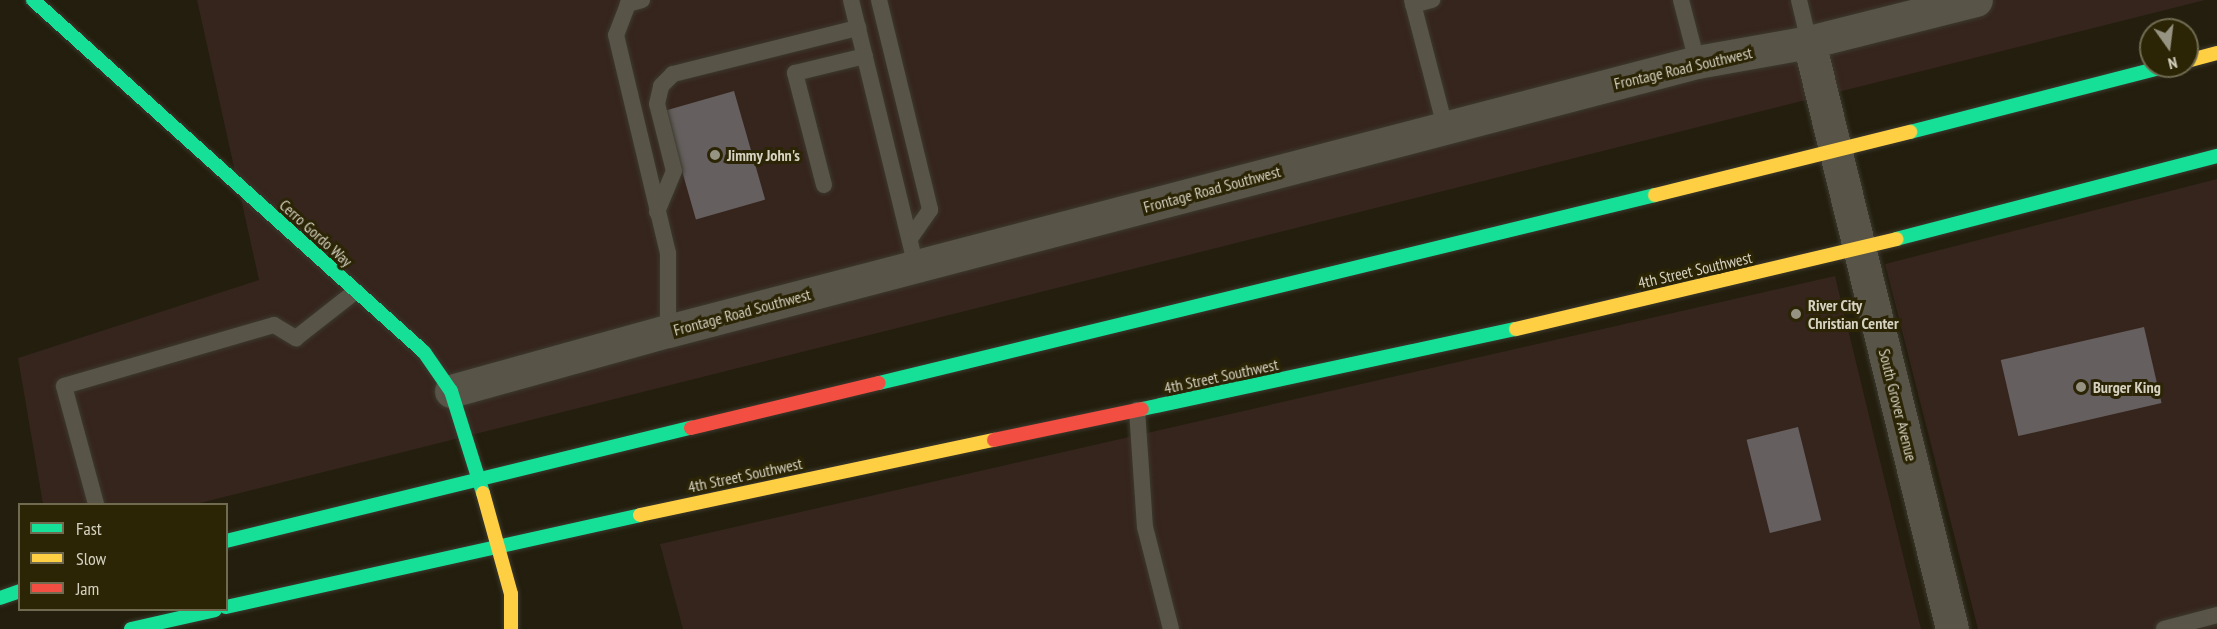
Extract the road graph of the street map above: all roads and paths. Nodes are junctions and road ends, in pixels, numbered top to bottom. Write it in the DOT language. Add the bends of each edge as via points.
graph roads {
  1 [pos="33,0"];
  2 [pos="851,0"];
  3 [pos="879,0"];
  4 [pos="1432,0"];
  5 [pos="1681,0"];
  6 [pos="1799,0"];
  7 [pos="1977,0"];
  8 [pos="635,2"];
  9 [pos="1413,2"];
  10 [pos="1914,7"];
  11 [pos="858,28"];
  12 [pos="1809,42"];
  13 [pos="2217,53"];
  14 [pos="865,56"];
  15 [pos="2199,58"];
  16 [pos="1697,62"];
  17 [pos="2139,73"];
  18 [pos="1445,128"];
  19 [pos="1839,150"];
  20 [pos="2217,156"];
  21 [pos="824,185"];
  22 [pos="657,212"];
  23 [pos="1860,248"];
  24 [pos="913,253"];
  25 [pos="356,291"];
  26 [pos="668,331"];
  27 [pos="451,391"];
  28 [pos="1137,410"];
  29 [pos="479,480"];
  30 [pos="96,503"];
  31 [pos="228,541"];
  32 [pos="495,545"];
  33 [pos="18,592"];
  34 [pos="0,598"];
  35 [pos="228,607"];
  36 [pos="207,611"];
  37 [pos="2217,615"];
  38 [pos="131,629"];
  39 [pos="511,629"];
  40 [pos="1171,629"];
  41 [pos="1952,629"];
  42 [pos="2164,629"];
  1 -- 25 [label="main road, Cerro Gordo Way"];
  2 -- 11 [label="lane"];
  3 -- 24 [label="lane" via="930,210"];
  4 -- 9 [label="lane"];
  5 -- 16 [label="lane"];
  6 -- 12 [label="lane"];
  7 -- 10 [label="street, Frontage Road Southwest"];
  8 -- 22 [label="lane" via="616,35"];
  9 -- 18 [label="lane"];
  10 -- 12 [label="street, Frontage Road Southwest"];
  11 -- 14 [label="lane"];
  11 -- 22 [label="lane" via="673,74 661,86 657,104 674,171"];
  12 -- 16 [label="street, Frontage Road Southwest"];
  12 -- 19 [label="street, South Grover Avenue"];
  13 -- 15 [label="main road"];
  14 -- 21 [label="lane" via="795,74"];
  14 -- 24 [label="lane"];
  16 -- 18 [label="street, Frontage Road Southwest"];
  17 -- 19 [label="main road"];
  18 -- 24 [label="street, Frontage Road Southwest"];
  19 -- 23 [label="street, South Grover Avenue"];
  19 -- 29 [label="main road"];
  20 -- 23 [label="main road, 4th Street Southwest"];
  22 -- 26 [label="lane" via="668,253"];
  23 -- 28 [label="main road, 4th Street Southwest" via="1467,341"];
  23 -- 41 [label="street, South Grover Avenue"];
  24 -- 26 [label="street, Frontage Road Southwest"];
  25 -- 27 [label="main road, Cerro Gordo Way" via="424,352"];
  25 -- 30 [label="lane" via="296,338 274,325 64,386"];
  26 -- 27 [label="street, Frontage Road Southwest"];
  27 -- 29 [label="main road, Cerro Gordo Way"];
  28 -- 32 [label="main road, 4th Street Southwest"];
  28 -- 40 [label="lane" via="1145,527"];
  29 -- 31 [label="main road"];
  29 -- 32 [label="main road, Cerro Gordo Way"];
  32 -- 35 [label="main road, 4th Street Southwest"];
  32 -- 39 [label="main road, Cerro Gordo Way" via="512,594"];
  33 -- 34 [label="main road"];
  36 -- 38 [label="main road"];
  37 -- 42 [label="lane"];
}
